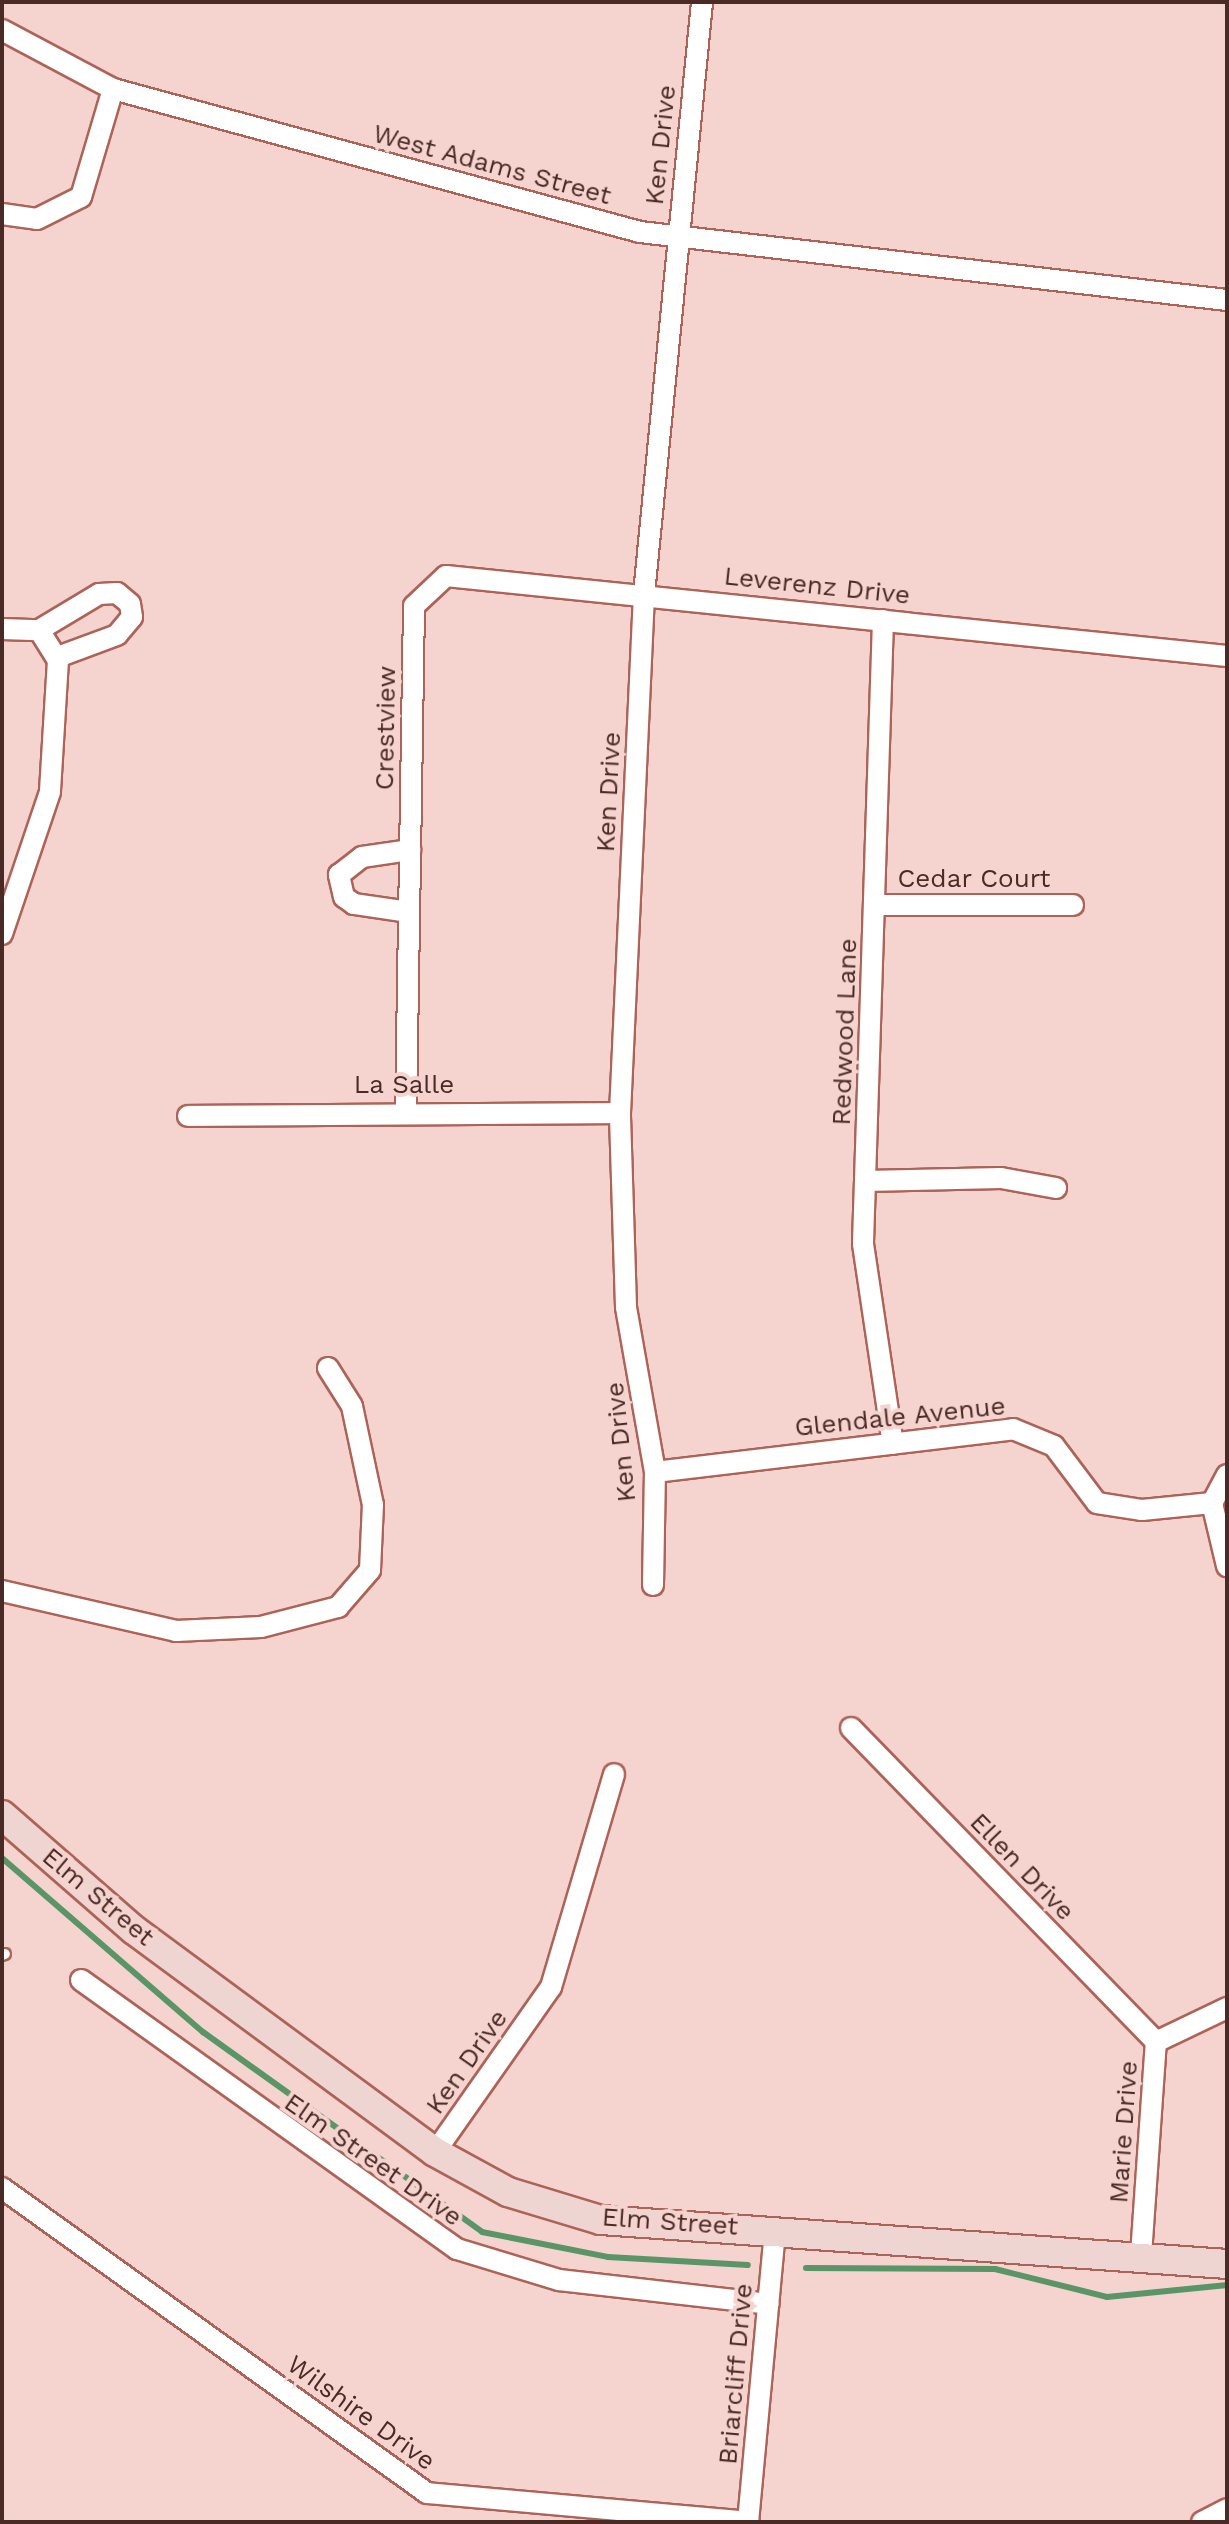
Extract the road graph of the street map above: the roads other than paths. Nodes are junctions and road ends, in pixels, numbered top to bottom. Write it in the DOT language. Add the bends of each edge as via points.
graph roads {
  1 [pos="702,2"];
  2 [pos="2,30"];
  3 [pos="113,89"];
  4 [pos="2,214"];
  5 [pos="676,238"];
  6 [pos="1227,300"];
  7 [pos="644,594"];
  8 [pos="414,606"];
  9 [pos="883,620"];
  10 [pos="2,629"];
  11 [pos="39,630"];
  12 [pos="1227,656"];
  13 [pos="58,657"];
  14 [pos="410,850"];
  15 [pos="875,905"];
  16 [pos="1073,905"];
  17 [pos="409,912"];
  18 [pos="2,934"];
  19 [pos="406,1109"];
  20 [pos="620,1113"];
  21 [pos="188,1116"];
  22 [pos="866,1181"];
  23 [pos="1056,1188"];
  24 [pos="328,1368"];
  25 [pos="893,1444"];
  26 [pos="655,1472"];
  27 [pos="1227,1475"];
  28 [pos="1212,1503"];
  29 [pos="1227,1566"];
  30 [pos="653,1585"];
  31 [pos="2,1591"];
  32 [pos="851,1728"];
  33 [pos="614,1774"];
  34 [pos="2,1815"];
  35 [pos="81,1980"];
  36 [pos="1227,2008"];
  37 [pos="1156,2042"];
  38 [pos="435,2152"];
  39 [pos="2,2188"];
  40 [pos="775,2230"];
  41 [pos="1141,2255"];
  42 [pos="1227,2264"];
  43 [pos="769,2304"];
  44 [pos="1227,2509"];
  45 [pos="748,2522"];
  46 [pos="1202,2522"];
  1 -- 5 [label="street, Ken Drive"];
  2 -- 3 [label="street, West Adams Street"];
  3 -- 4 [label="street" via="81,197 37,219"];
  3 -- 5 [label="street, West Adams Street"];
  5 -- 6 [label="street, West Adams Street"];
  5 -- 7 [label="street, Ken Drive"];
  7 -- 8 [label="street, Leverenz Drive" via="460,574 434,582"];
  7 -- 9 [label="street, Leverenz Drive"];
  7 -- 20 [label="street, Ken Drive"];
  8 -- 14 [label="street, Crestview"];
  9 -- 12 [label="street, Leverenz Drive"];
  9 -- 15 [label="street, Redwood Lane"];
  10 -- 11 [label="street"];
  11 -- 13 [label="street"];
  11 -- 13 [label="street" via="99,594 117,593 130,604 132,617 117,635"];
  13 -- 18 [label="street" via="50,792"];
  14 -- 17 [label="street, Crestview"];
  14 -- 17 [label="street" via="362,857 339,875 344,897 354,904"];
  15 -- 16 [label="street, Cedar Court"];
  15 -- 22 [label="street, Redwood Lane"];
  17 -- 19 [label="street, Crestview"];
  19 -- 20 [label="street, La Salle"];
  19 -- 21 [label="street, La Salle"];
  20 -- 26 [label="street, Ken Drive" via="626,1307"];
  22 -- 23 [label="street" via="1001,1178"];
  22 -- 25 [label="street, Redwood Lane" via="863,1244"];
  24 -- 31 [label="street" via="352,1406 373,1505 370,1570 338,1607 261,1627 176,1631"];
  25 -- 26 [label="street, Glendale Avenue"];
  25 -- 28 [label="street, Glendale Avenue" via="1013,1429 1037,1432 1097,1503 1142,1510"];
  26 -- 30 [label="street, Ken Drive"];
  27 -- 28 [label="street"];
  28 -- 29 [label="street"];
  32 -- 37 [label="street, Ellen Drive"];
  33 -- 38 [label="street, Ken Drive" via="551,1987"];
  34 -- 38 [label="main road, Elm Street" via="134,1930"];
  35 -- 43 [label="street, Elm Street Drive" via="457,2249 559,2280"];
  36 -- 37 [label="street, Marie Drive"];
  37 -- 41 [label="street, Marie Drive"];
  38 -- 40 [label="main road, Elm Street" via="508,2192 601,2220"];
  39 -- 45 [label="street, Wilshire Drive" via="427,2493"];
  40 -- 41 [label="main road, Elm Street"];
  40 -- 43 [label="street, Briarcliff Drive"];
  41 -- 42 [label="main road, Elm Street"];
  43 -- 45 [label="street, Briarcliff Drive"];
  44 -- 46 [label="street"];
}
